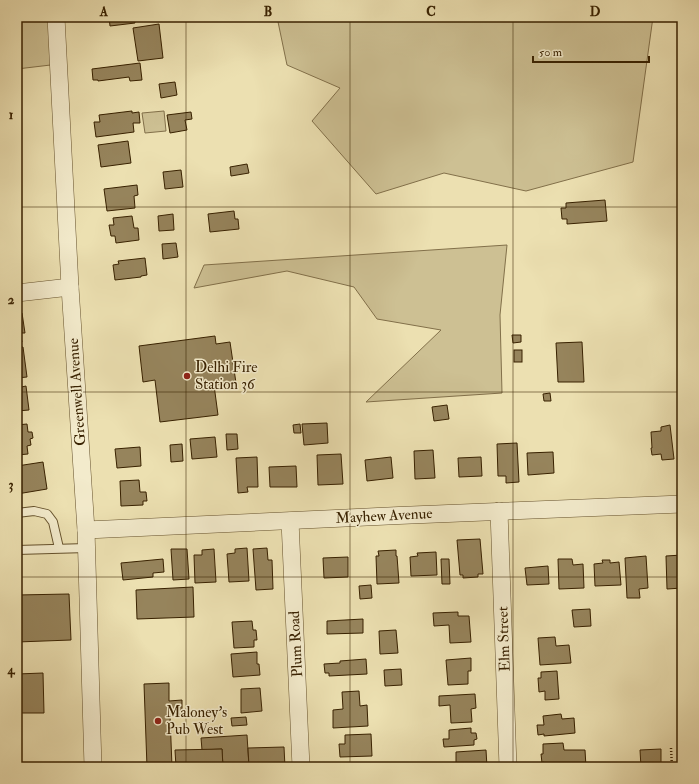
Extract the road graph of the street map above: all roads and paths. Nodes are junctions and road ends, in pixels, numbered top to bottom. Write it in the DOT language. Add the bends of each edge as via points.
graph roads {
  1 [pos="56,17"];
  2 [pos="70,287"];
  3 [pos="17,293"];
  4 [pos="682,504"];
  5 [pos="499,511"];
  6 [pos="17,513"];
  7 [pos="290,521"];
  8 [pos="86,530"];
  9 [pos="59,548"];
  10 [pos="87,548"];
  11 [pos="17,550"];
  12 [pos="671,748"];
  13 [pos="93,767"];
  14 [pos="301,767"];
  15 [pos="508,767"];
  16 [pos="672,767"];
  1 -- 2 [label="street, Greenwell Avenue"];
  2 -- 3 [label="street"];
  2 -- 8 [label="street, Greenwell Avenue"];
  4 -- 5 [label="street, Mayhew Avenue"];
  5 -- 7 [label="street, Mayhew Avenue"];
  5 -- 15 [label="street, Elm Street"];
  6 -- 9 [label="lane" via="34,511 47,514 53,522"];
  7 -- 8 [label="street, Mayhew Avenue"];
  7 -- 14 [label="street, Plum Road"];
  8 -- 10 [label="street, Greenwell Avenue"];
  9 -- 10 [label="lane"];
  9 -- 11 [label="lane"];
  10 -- 13 [label="street, Greenwell Avenue"];
  12 -- 16 [label="path"];
}
